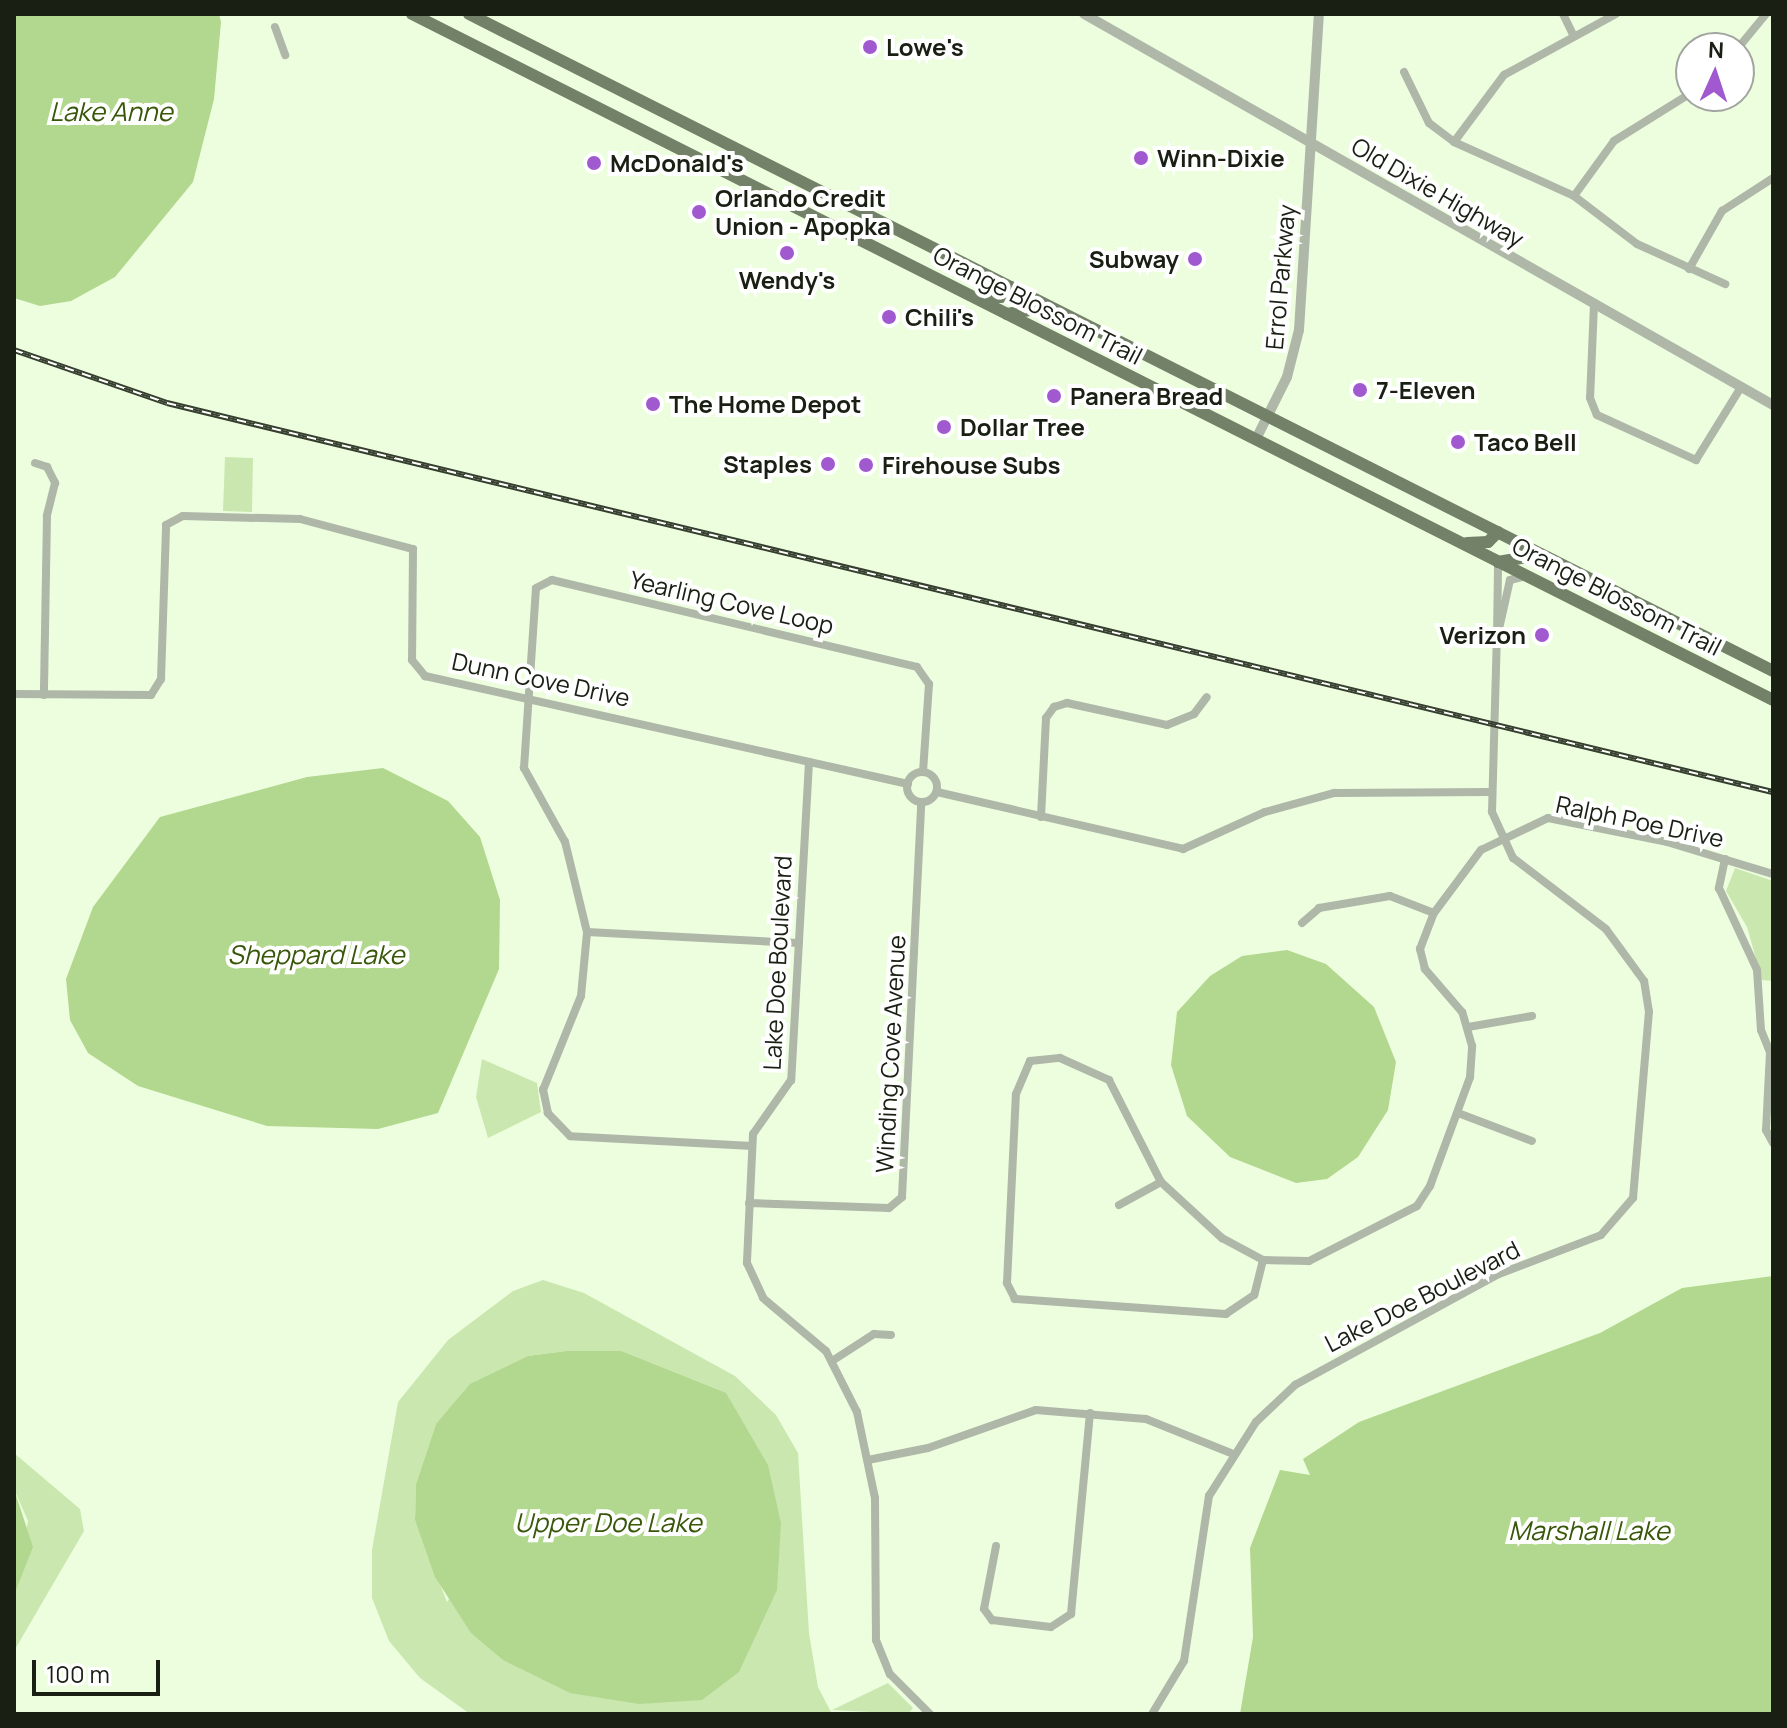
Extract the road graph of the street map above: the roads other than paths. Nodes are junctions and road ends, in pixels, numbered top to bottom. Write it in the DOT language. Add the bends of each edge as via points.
graph roads {
  1 [pos="412,14"];
  2 [pos="469,14"];
  3 [pos="1084,14"];
  4 [pos="1319,14"];
  5 [pos="1563,14"];
  6 [pos="1616,14"];
  7 [pos="1766,14"];
  8 [pos="275,27"];
  9 [pos="1751,32"];
  10 [pos="1574,37"];
  11 [pos="285,55"];
  12 [pos="1404,72"];
  13 [pos="1675,103"];
  14 [pos="1454,142"];
  15 [pos="1311,143"];
  16 [pos="1773,178"];
  17 [pos="1574,196"];
  18 [pos="1689,269"];
  19 [pos="1725,284"];
  20 [pos="1011,287"];
  21 [pos="969,295"];
  22 [pos="1594,304"];
  23 [pos="1051,307"];
  24 [pos="1007,314"];
  25 [pos="1741,387"];
  26 [pos="1773,405"];
  27 [pos="1268,416"];
  28 [pos="1256,439"];
  29 [pos="35,463"];
  30 [pos="1498,532"];
  31 [pos="1460,542"];
  32 [pos="1544,555"];
  33 [pos="1498,562"];
  34 [pos="1527,576"];
  35 [pos="1497,638"];
  36 [pos="1773,671"];
  37 [pos="14,694"];
  38 [pos="527,694"];
  39 [pos="44,695"];
  40 [pos="1207,697"];
  41 [pos="1773,700"];
  42 [pos="809,762"];
  43 [pos="923,772"];
  44 [pos="908,784"];
  45 [pos="937,792"];
  46 [pos="1490,792"];
  47 [pos="921,802"];
  48 [pos="1041,817"];
  49 [pos="1499,837"];
  50 [pos="1725,859"];
  51 [pos="1773,874"];
  52 [pos="1434,913"];
  53 [pos="1302,923"];
  54 [pos="587,932"];
  55 [pos="799,943"];
  56 [pos="1532,1016"];
  57 [pos="1468,1027"];
  58 [pos="1770,1039"];
  59 [pos="1458,1113"];
  60 [pos="1532,1141"];
  61 [pos="1773,1143"];
  62 [pos="752,1146"];
  63 [pos="1161,1182"];
  64 [pos="749,1203"];
  65 [pos="1119,1205"];
  66 [pos="1263,1260"];
  67 [pos="891,1335"];
  68 [pos="832,1361"];
  69 [pos="1090,1413"];
  70 [pos="1231,1453"];
  71 [pos="868,1460"];
  72 [pos="996,1546"];
  73 [pos="930,1714"];
  74 [pos="1152,1714"];
  1 -- 21 [label="main road, Orange Blossom Trail"];
  2 -- 20 [label="main road, Orange Blossom Trail"];
  3 -- 15 [label="street, Old Dixie Highway"];
  4 -- 15 [label="street, Errol Parkway"];
  5 -- 10 [label="street"];
  6 -- 10 [label="street"];
  7 -- 9 [label="street"];
  8 -- 11 [label="street"];
  10 -- 14 [label="street" via="1504,75"];
  12 -- 14 [label="street" via="1429,123"];
  13 -- 17 [label="street" via="1614,141"];
  14 -- 17 [label="street"];
  15 -- 22 [label="street, Old Dixie Highway"];
  15 -- 27 [label="street, Errol Parkway" via="1299,330"];
  16 -- 18 [label="street" via="1722,211"];
  17 -- 18 [label="street" via="1637,244"];
  18 -- 19 [label="street"];
  20 -- 21 [label="main road" via="991,299"];
  20 -- 23 [label="main road, Orange Blossom Trail"];
  21 -- 24 [label="main road, Orange Blossom Trail"];
  22 -- 25 [label="street, Old Dixie Highway"];
  22 -- 25 [label="street" via="1590,398 1597,415 1696,460"];
  23 -- 24 [label="main road" via="1025,305"];
  23 -- 27 [label="main road, Orange Blossom Trail"];
  24 -- 28 [label="main road, Orange Blossom Trail"];
  25 -- 26 [label="street, Old Dixie Highway"];
  27 -- 28 [label="street, Errol Parkway"];
  27 -- 30 [label="main road, Orange Blossom Trail"];
  28 -- 31 [label="main road, Orange Blossom Trail"];
  29 -- 39 [label="street" via="47,467 55,483 47,516"];
  30 -- 31 [label="main road" via="1481,544"];
  30 -- 32 [label="main road, Orange Blossom Trail"];
  31 -- 33 [label="main road, Orange Blossom Trail"];
  32 -- 33 [label="main road"];
  32 -- 36 [label="main road, Orange Blossom Trail"];
  33 -- 34 [label="main road, Orange Blossom Trail"];
  33 -- 35 [label="street, Lake Doe Boulevard"];
  34 -- 35 [label="street, Lake Doe Boulevard" via="1510,580"];
  34 -- 41 [label="main road, Orange Blossom Trail"];
  35 -- 46 [label="street, Lake Doe Boulevard"];
  37 -- 39 [label="street, Dunn Cove Drive"];
  38 -- 39 [label="street, Dunn Cove Drive" via="416,670 417,559 409,545 300,519 183,516 163,531 156,690 144,697"];
  38 -- 42 [label="street, Dunn Cove Drive"];
  38 -- 43 [label="street, Yearling Cove Loop" via="533,597 552,580 917,667 929,684"];
  38 -- 54 [label="street" via="524,768 576,870"];
  40 -- 48 [label="street" via="1194,714 1167,725 1067,703 1054,707 1046,718"];
  42 -- 44 [label="street, Dunn Cove Drive"];
  42 -- 55 [label="street, Lake Doe Boulevard"];
  43 -- 44 [label="street"];
  43 -- 45 [label="street" via="935,779"];
  44 -- 47 [label="street"];
  45 -- 47 [label="street"];
  45 -- 48 [label="street"];
  46 -- 48 [label="street" via="1334,793 1265,812 1183,849"];
  46 -- 49 [label="street, Lake Doe Boulevard"];
  47 -- 64 [label="street, Winding Cove Avenue" via="902,1197 889,1208"];
  49 -- 50 [label="street, Ralph Poe Drive" via="1548,818"];
  49 -- 52 [label="street" via="1474,857"];
  49 -- 70 [label="street, Lake Doe Boulevard" via="1535,878 1606,929 1644,981 1649,1012 1633,1198 1582,1246 1499,1274 1295,1385"];
  50 -- 51 [label="street, Ralph Poe Drive"];
  50 -- 58 [label="street" via="1719,888 1757,970"];
  52 -- 53 [label="street" via="1390,896 1319,908"];
  52 -- 57 [label="street" via="1422,938 1422,961"];
  54 -- 55 [label="street"];
  54 -- 62 [label="street" via="581,996 543,1090 552,1120 570,1136"];
  55 -- 62 [label="street, Lake Doe Boulevard" via="791,1080 755,1126"];
  56 -- 57 [label="street"];
  57 -- 59 [label="street" via="1472,1064"];
  58 -- 61 [label="street" via="1766,1130"];
  59 -- 60 [label="street"];
  59 -- 66 [label="street" via="1417,1206 1319,1258"];
  62 -- 64 [label="street, Lake Doe Boulevard"];
  63 -- 65 [label="street"];
  63 -- 66 [label="street" via="1207,1227"];
  63 -- 66 [label="street" via="1109,1080 1066,1060 1033,1059 1016,1094 1007,1283 1015,1299 1226,1314 1254,1295"];
  64 -- 68 [label="street, Lake Doe Boulevard" via="747,1256 754,1283"];
  67 -- 68 [label="street" via="874,1334"];
  68 -- 71 [label="street, Lake Doe Boulevard" via="862,1424"];
  69 -- 70 [label="street" via="1166,1424"];
  69 -- 71 [label="street" via="1021,1412 928,1448"];
  69 -- 72 [label="street" via="1071,1614 1051,1627 992,1620 984,1609"];
  70 -- 74 [label="street, Lake Doe Boulevard" via="1202,1521 1184,1661"];
  71 -- 73 [label="street, Lake Doe Boulevard" via="876,1640 890,1674"];
}
